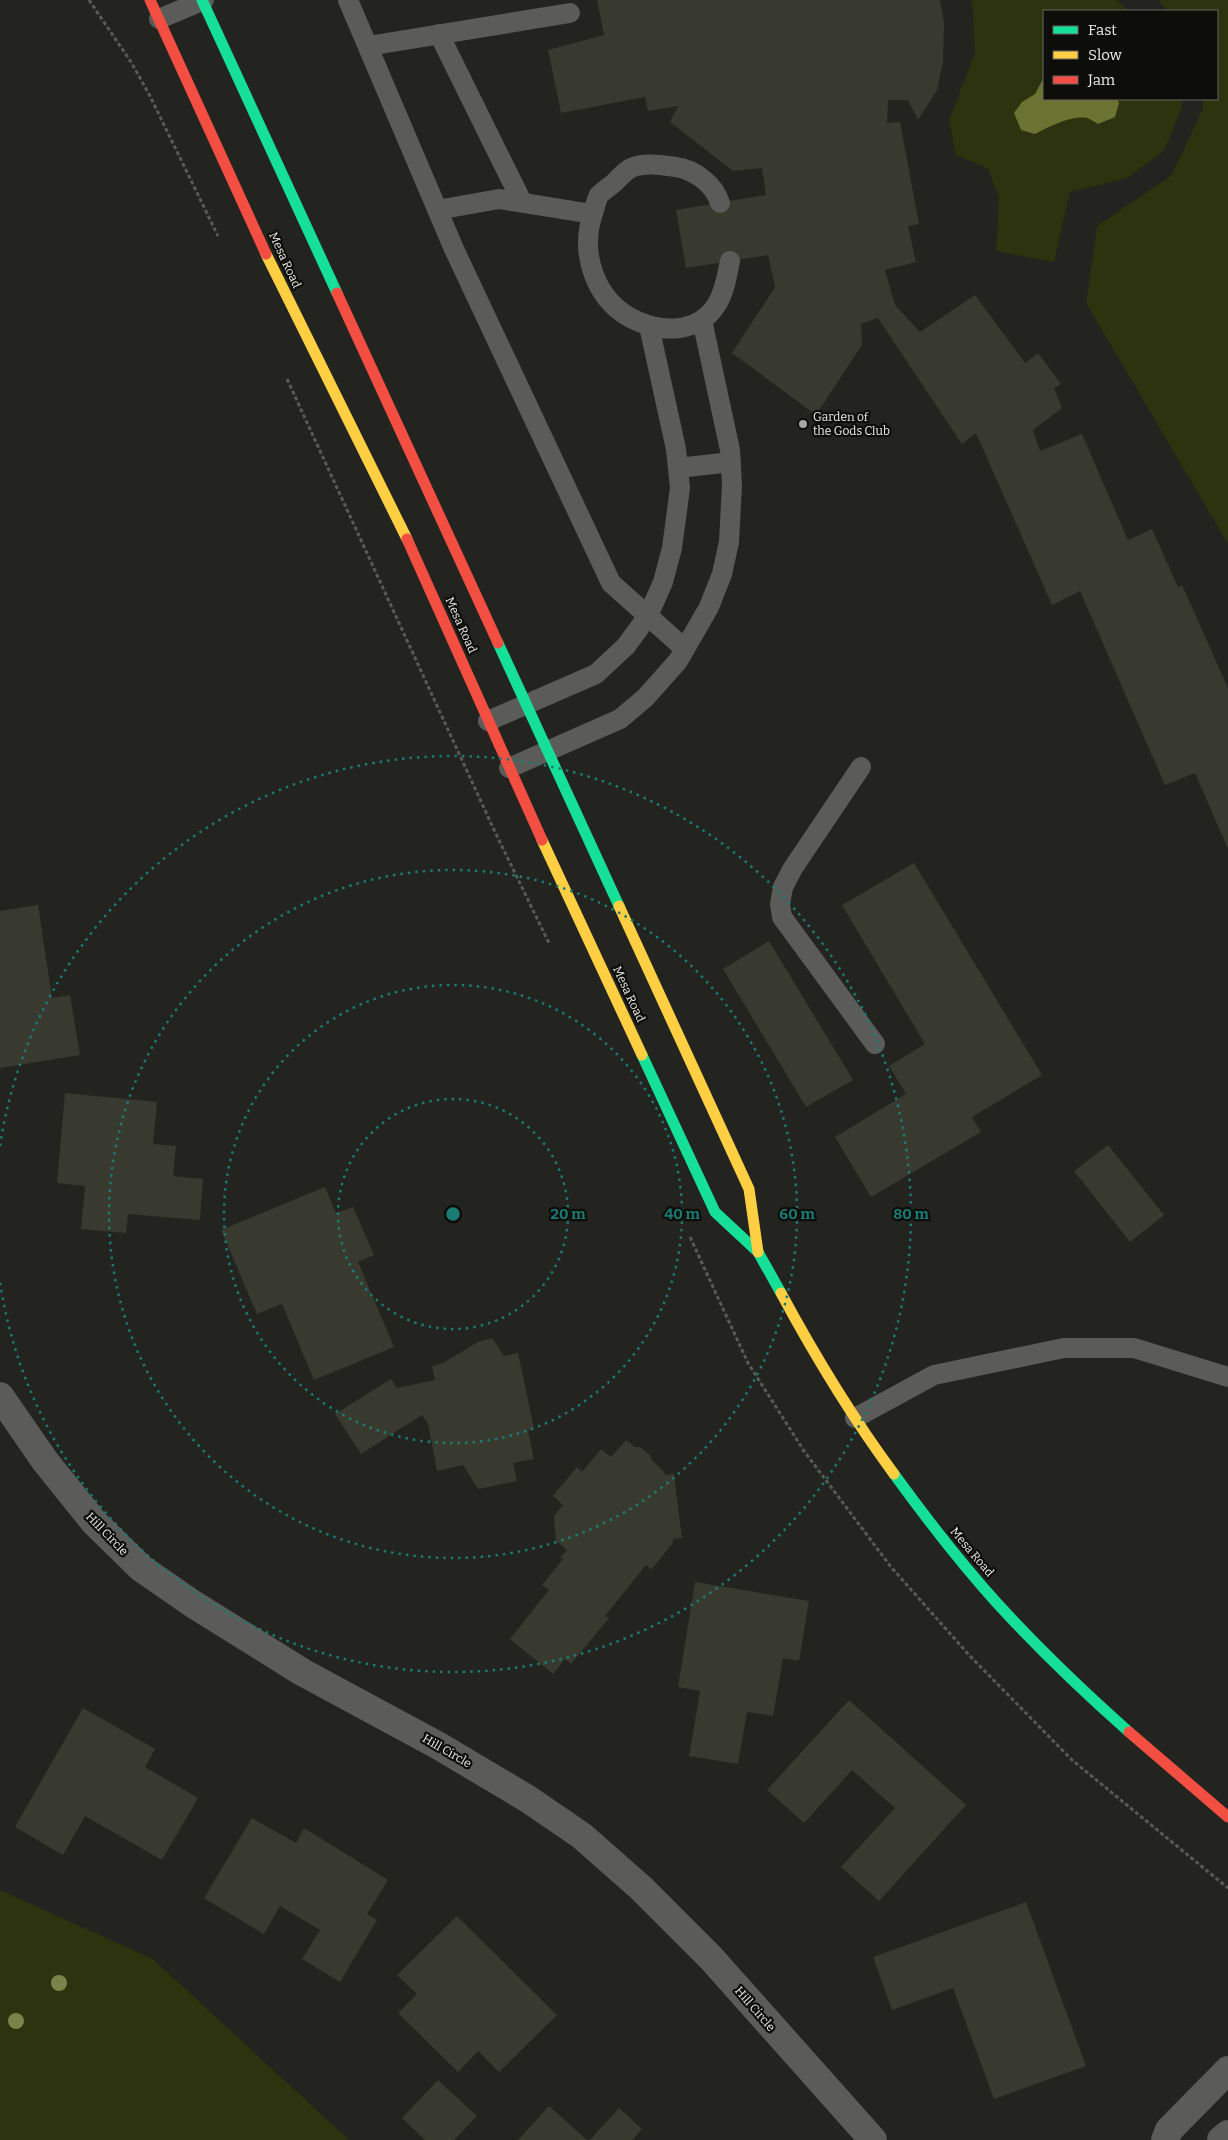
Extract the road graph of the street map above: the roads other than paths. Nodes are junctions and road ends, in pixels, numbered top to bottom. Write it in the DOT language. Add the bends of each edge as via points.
graph roads {
  1 [pos="150,0"];
  2 [pos="203,0"];
  3 [pos="348,0"];
  4 [pos="570,13"];
  5 [pos="159,19"];
  6 [pos="440,34"];
  7 [pos="368,46"];
  8 [pos="522,202"];
  9 [pos="720,203"];
  10 [pos="437,210"];
  11 [pos="592,214"];
  12 [pos="730,261"];
  13 [pos="702,320"];
  14 [pos="649,326"];
  15 [pos="731,462"];
  16 [pos="678,468"];
  17 [pos="648,616"];
  18 [pos="685,649"];
  19 [pos="528,705"];
  20 [pos="488,721"];
  21 [pos="549,752"];
  22 [pos="861,767"];
  23 [pos="509,768"];
  24 [pos="876,1044"];
  25 [pos="758,1252"];
  26 [pos="1228,1377"];
  27 [pos="0,1396"];
  28 [pos="855,1418"];
  29 [pos="1228,1817"];
  30 [pos="1228,2070"];
  31 [pos="1228,2134"];
  32 [pos="873,2140"];
  33 [pos="1165,2140"];
  34 [pos="1221,2140"];
  1 -- 5 [label="main road, Mesa Road"];
  2 -- 5 [label="lane"];
  2 -- 19 [label="main road, Mesa Road"];
  3 -- 7 [label="lane"];
  4 -- 6 [label="lane"];
  5 -- 20 [label="main road, Mesa Road" via="275,273 398,518"];
  6 -- 7 [label="lane"];
  6 -- 8 [label="lane"];
  7 -- 10 [label="lane"];
  8 -- 10 [label="lane" via="499,199"];
  8 -- 11 [label="lane"];
  9 -- 11 [label="lane" via="717,194 688,169 648,164 630,168 599,196"];
  10 -- 17 [label="lane" via="611,583"];
  11 -- 14 [label="lane" via="588,244 591,270 602,294 625,316"];
  12 -- 13 [label="lane" via="717,305"];
  13 -- 14 [label="lane" via="686,328 672,330"];
  13 -- 15 [label="lane"];
  14 -- 16 [label="lane"];
  15 -- 16 [label="lane"];
  15 -- 18 [label="lane" via="729,542 722,574 709,607"];
  16 -- 17 [label="lane" via="680,488 672,548 663,582"];
  17 -- 18 [label="lane"];
  17 -- 19 [label="lane" via="626,646 596,674"];
  18 -- 21 [label="lane" via="645,698 620,719"];
  19 -- 20 [label="lane"];
  19 -- 21 [label="main road, Mesa Road"];
  20 -- 23 [label="main road, Mesa Road"];
  21 -- 23 [label="lane"];
  21 -- 25 [label="main road, Mesa Road" via="750,1189"];
  22 -- 24 [label="lane" via="793,868 783,887 780,904 782,917"];
  23 -- 25 [label="main road, Mesa Road" via="715,1212"];
  25 -- 28 [label="main road, Mesa Road" via="804,1336"];
  26 -- 28 [label="lane" via="1134,1348 1064,1348 934,1375"];
  27 -- 32 [label="street, Hill Circle" via="45,1462 94,1522 141,1568 302,1672 439,1746 528,1799 582,1836 641,1888 711,1958"];
  28 -- 29 [label="main road, Mesa Road" via="931,1524 996,1602 1074,1682"];
  30 -- 33 [label="street" via="1168,2130"];
  31 -- 34 [label="street"];
}
